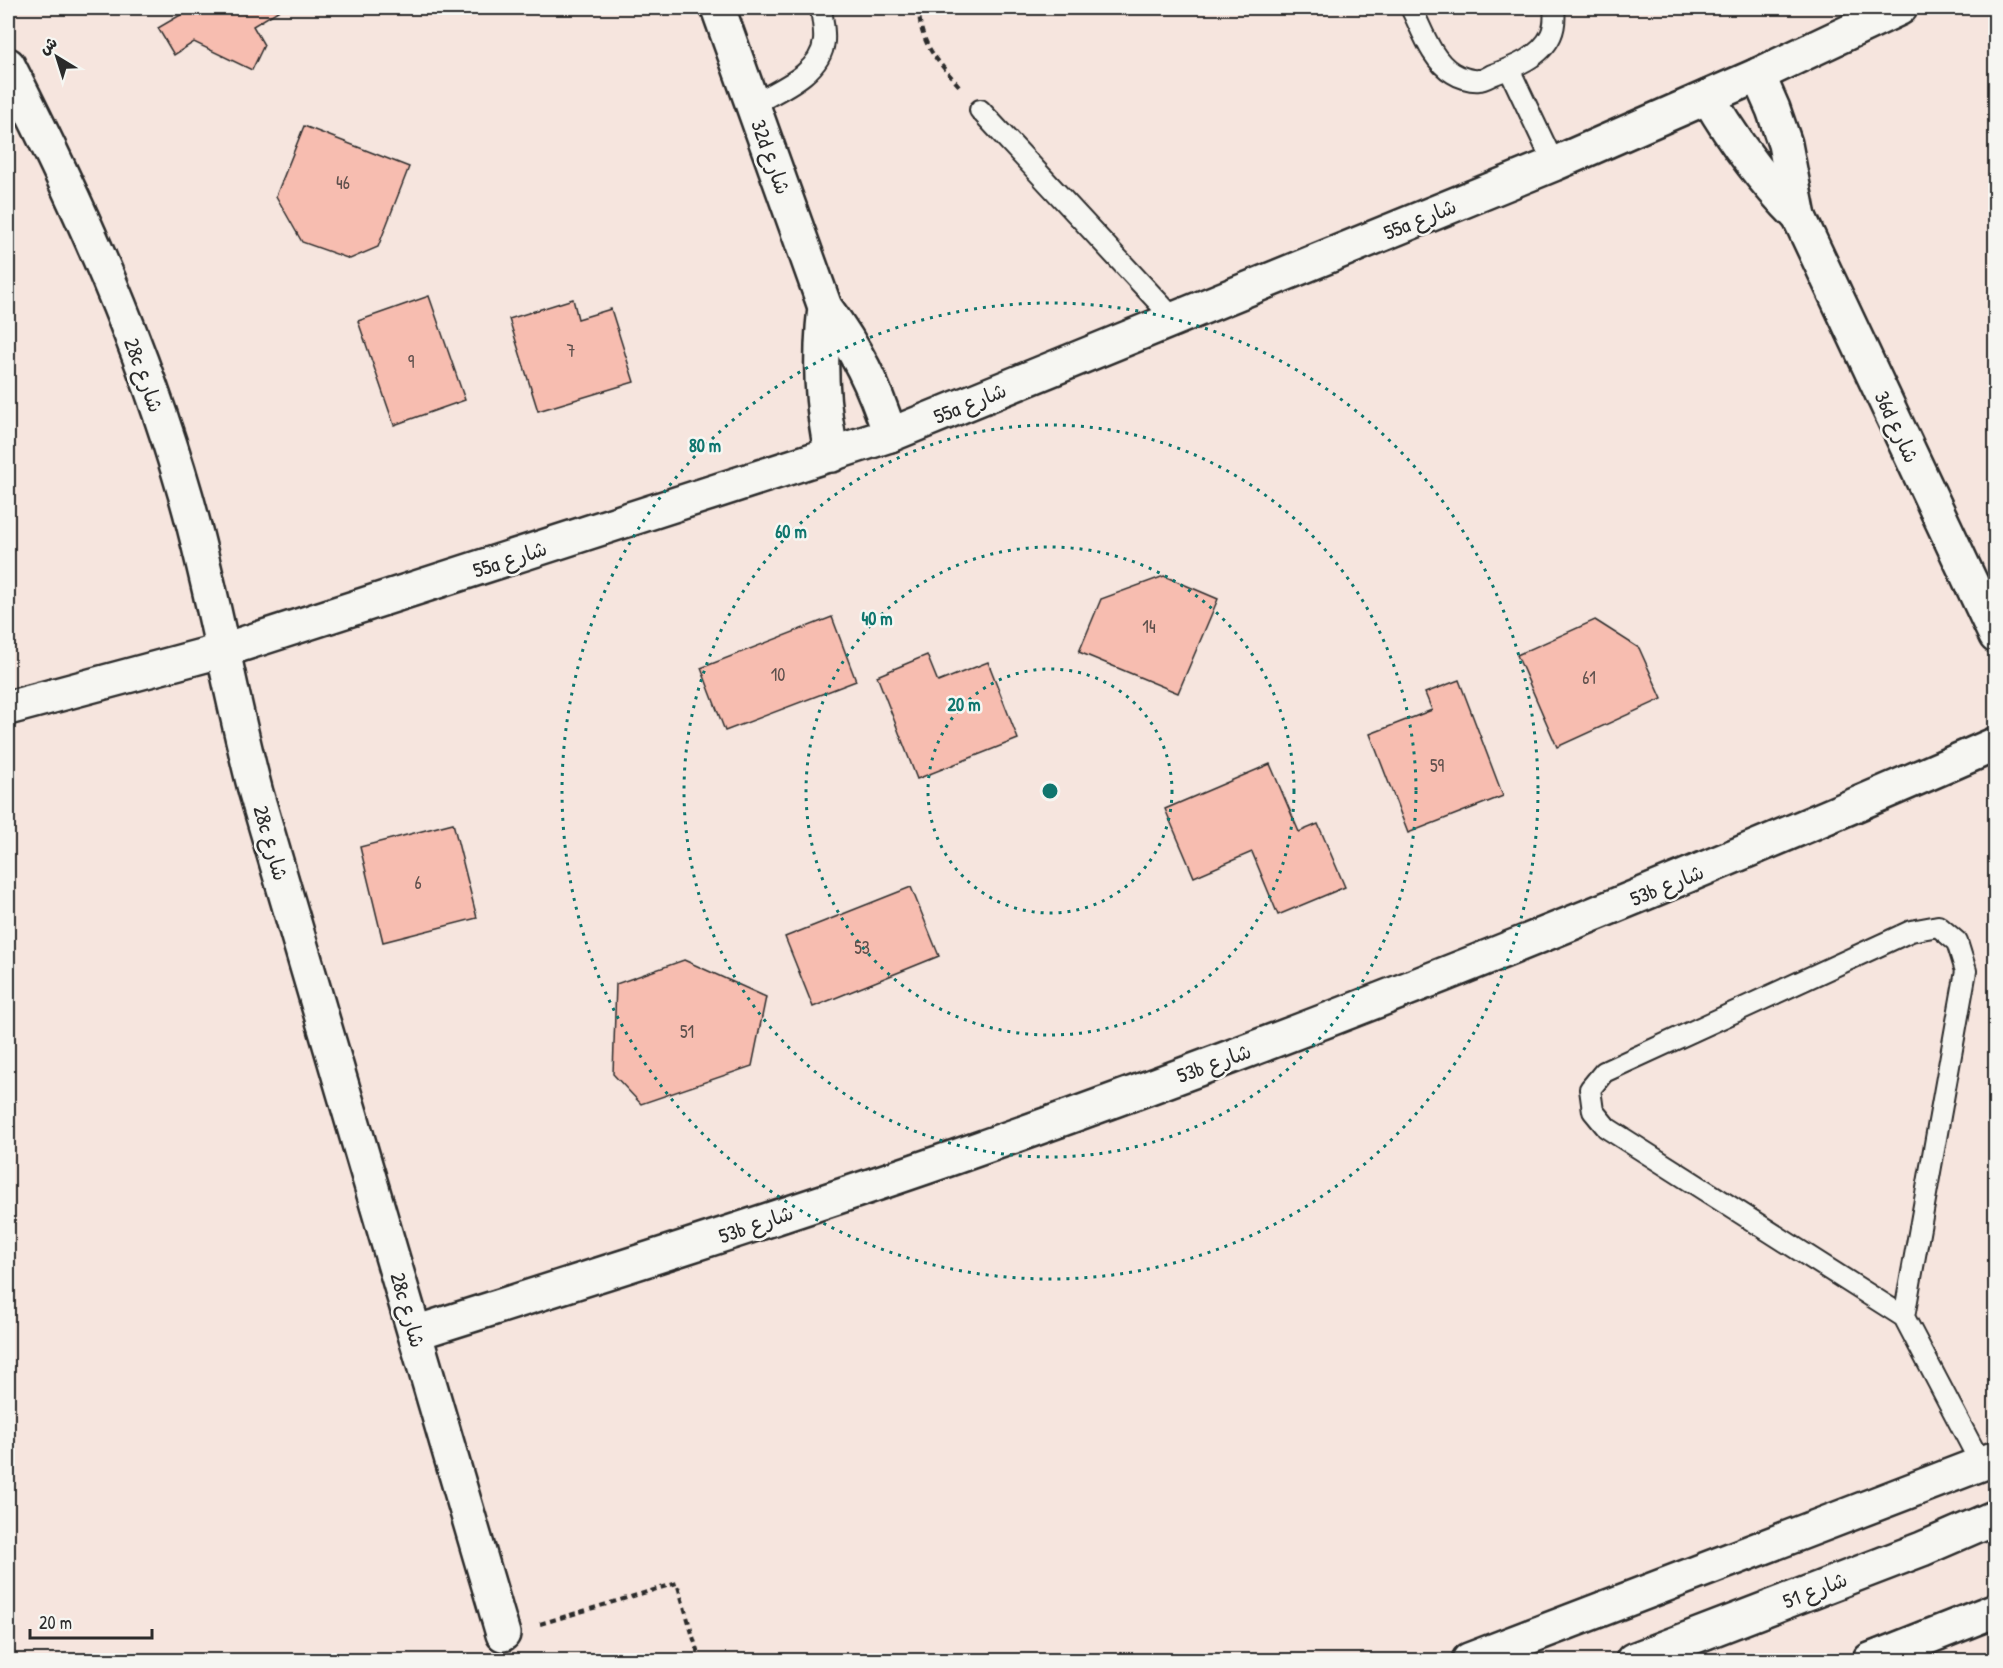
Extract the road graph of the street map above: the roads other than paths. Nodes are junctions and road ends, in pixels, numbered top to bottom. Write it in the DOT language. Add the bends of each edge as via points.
graph roads {
  1 [pos="718,8"];
  2 [pos="821,8"];
  3 [pos="1411,8"];
  4 [pos="1554,8"];
  5 [pos="1900,8"];
  6 [pos="8,66"];
  7 [pos="1509,69"];
  8 [pos="1758,75"];
  9 [pos="1707,97"];
  10 [pos="752,105"];
  11 [pos="980,110"];
  12 [pos="1554,164"];
  13 [pos="1799,217"];
  14 [pos="825,307"];
  15 [pos="1175,320"];
  16 [pos="890,435"];
  17 [pos="832,455"];
  18 [pos="1995,636"];
  19 [pos="224,650"];
  20 [pos="8,708"];
  21 [pos="1995,744"];
  22 [pos="1904,1317"];
  23 [pos="415,1333"];
  24 [pos="1988,1461"];
  25 [pos="1995,1517"];
  26 [pos="1995,1610"];
  27 [pos="503,1634"];
  28 [pos="1469,1660"];
  29 [pos="1633,1660"];
  30 [pos="1870,1660"];
  1 -- 10 [label="street, 32d شارع"];
  2 -- 10 [label="lane" via="824,43 811,68"];
  3 -- 7 [label="lane" via="1433,53 1452,73 1479,80"];
  4 -- 7 [label="lane" via="1552,33 1544,47"];
  5 -- 8 [label="street, 55a شارع"];
  6 -- 19 [label="street, 28c شارع" via="81,216 124,317 185,494"];
  7 -- 12 [label="lane"];
  8 -- 9 [label="street, 55a شارع"];
  8 -- 13 [label="street, 36d شارع" via="1785,144"];
  9 -- 12 [label="street, 55a شارع"];
  9 -- 13 [label="street, 36d شارع" via="1748,161"];
  10 -- 14 [label="street, 32d شارع"];
  11 -- 15 [label="lane"];
  12 -- 15 [label="street, 55a شارع"];
  13 -- 18 [label="street, 36d شارع"];
  14 -- 16 [label="street, 32d شارع" via="865,368"];
  14 -- 17 [label="street, 32d شارع" via="821,381"];
  15 -- 16 [label="street, 55a شارع"];
  16 -- 17 [label="street, 55a شارع"];
  17 -- 19 [label="street, 55a شارع"];
  19 -- 20 [label="street, 55a شارع"];
  19 -- 23 [label="street, 28c شارع" via="256,793"];
  21 -- 23 [label="street, 53b شارع" via="1772,842 1503,952 1230,1057 956,1157 680,1250"];
  22 -- 22 [label="lane" via="1606,1128 1593,1110 1590,1089 1604,1072 1911,931 1938,926 1957,942 1966,971"];
  22 -- 24 [label="lane"];
  23 -- 27 [label="street, 28c شارع"];
  24 -- 28 [label="street"];
  25 -- 29 [label="street, شارع 51"];
  26 -- 30 [label="street"];
}
